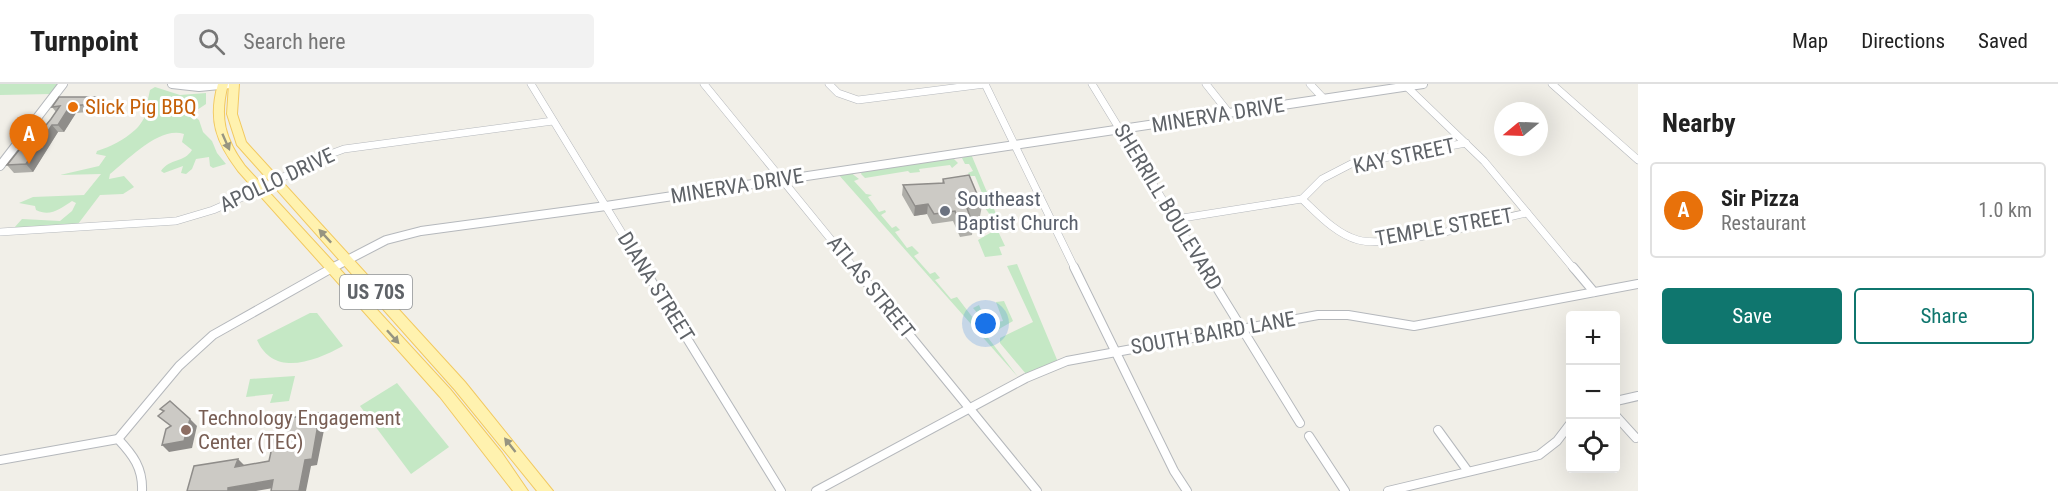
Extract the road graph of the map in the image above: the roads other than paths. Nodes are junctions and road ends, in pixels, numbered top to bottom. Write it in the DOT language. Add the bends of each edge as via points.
graph roads {
  1 [pos="63,84"];
  2 [pos="172,84"];
  3 [pos="227,84"];
  4 [pos="531,84"];
  5 [pos="704,84"];
  6 [pos="829,84"];
  7 [pos="985,84"];
  8 [pos="1092,84"];
  9 [pos="1206,84"];
  10 [pos="1310,84"];
  11 [pos="1423,84"];
  12 [pos="1551,84"];
  13 [pos="1406,85"];
  14 [pos="1324,99"];
  15 [pos="1229,112"];
  16 [pos="554,121"];
  17 [pos="1121,129"];
  18 [pos="1466,143"];
  19 [pos="1016,146"];
  20 [pos="1638,160"];
  21 [pos="0,166"];
  22 [pos="783,179"];
  23 [pos="274,182"];
  24 [pos="261,189"];
  25 [pos="1302,199"];
  26 [pos="606,206"];
  27 [pos="1527,213"];
  28 [pos="1176,219"];
  29 [pos="0,232"];
  30 [pos="347,260"];
  31 [pos="332,268"];
  32 [pos="1638,284"];
  33 [pos="1594,292"];
  34 [pos="1242,328"];
  35 [pos="1115,351"];
  36 [pos="1638,396"];
  37 [pos="1620,399"];
  38 [pos="969,408"];
  39 [pos="1619,419"];
  40 [pos="1300,423"];
  41 [pos="1566,429"];
  42 [pos="1438,430"];
  43 [pos="1309,436"];
  44 [pos="1636,438"];
  45 [pos="118,439"];
  46 [pos="0,460"];
  47 [pos="1467,470"];
  48 [pos="142,491"];
  49 [pos="521,491"];
  50 [pos="546,491"];
  51 [pos="782,491"];
  52 [pos="816,491"];
  53 [pos="1037,491"];
  54 [pos="1187,491"];
  55 [pos="1345,491"];
  56 [pos="1388,491"];
  1 -- 21 [label="street"];
  2 -- 3 [label="street"];
  3 -- 23 [label="main road, US 70S" via="232,122 241,143"];
  3 -- 24 [label="main road, US 70S, one-way" via="218,102 226,146"];
  4 -- 16 [label="street, DIANA STREET"];
  5 -- 22 [label="street, ATLAS STREET"];
  6 -- 7 [label="street" via="848,99 869,100"];
  7 -- 19 [label="street"];
  8 -- 17 [label="street, SHERRILL BOULEVARD"];
  9 -- 15 [label="street"];
  10 -- 14 [label="street"];
  11 -- 13 [label="street, MINERVA DRIVE"];
  12 -- 20 [label="street"];
  13 -- 14 [label="street, MINERVA DRIVE"];
  13 -- 18 [label="street"];
  14 -- 15 [label="street, MINERVA DRIVE"];
  15 -- 17 [label="street, MINERVA DRIVE"];
  16 -- 23 [label="street, APOLLO DRIVE" via="344,149"];
  16 -- 26 [label="street, DIANA STREET"];
  17 -- 19 [label="street, MINERVA DRIVE"];
  17 -- 28 [label="street, SHERRILL BOULEVARD"];
  18 -- 25 [label="street, KAY STREET" via="1351,164 1322,179"];
  18 -- 27 [label="street"];
  19 -- 22 [label="street, MINERVA DRIVE"];
  19 -- 35 [label="street"];
  22 -- 26 [label="street, MINERVA DRIVE"];
  22 -- 38 [label="street, ATLAS STREET"];
  23 -- 24 [label="street, APOLLO DRIVE"];
  30 -- 23 [label="main road, US 70S, one-way"];
  24 -- 29 [label="street, APOLLO DRIVE" via="176,221"];
  24 -- 31 [label="main road, US 70S"];
  25 -- 27 [label="street, TEMPLE STREET" via="1336,230 1361,241 1386,241"];
  25 -- 28 [label="street"];
  26 -- 30 [label="street, MINERVA DRIVE" via="421,231 386,240"];
  26 -- 51 [label="street, DIANA STREET"];
  27 -- 33 [label="street"];
  28 -- 34 [label="street, SHERRILL BOULEVARD"];
  30 -- 31 [label="street, MINERVA DRIVE"];
  50 -- 30 [label="main road, US 70S, one-way" via="460,386"];
  31 -- 45 [label="street, MINERVA DRIVE" via="213,335 179,366"];
  31 -- 49 [label="main road, US 70S, one-way" via="471,423"];
  32 -- 33 [label="street, SOUTH BAIRD LANE"];
  33 -- 34 [label="street, SOUTH BAIRD LANE" via="1414,326 1348,315 1318,315"];
  34 -- 35 [label="street, SOUTH BAIRD LANE"];
  34 -- 40 [label="street, SHERRILL BOULEVARD"];
  35 -- 38 [label="street, SOUTH BAIRD LANE" via="1067,361"];
  35 -- 54 [label="street"];
  36 -- 37 [label="street"];
  38 -- 52 [label="street, SOUTH BAIRD LANE"];
  38 -- 53 [label="street, ATLAS STREET"];
  39 -- 44 [label="street"];
  41 -- 47 [label="street" via="1539,455"];
  42 -- 47 [label="street"];
  43 -- 55 [label="street"];
  45 -- 46 [label="street"];
  45 -- 48 [label="street" via="138,458"];
  47 -- 56 [label="street"];
}
